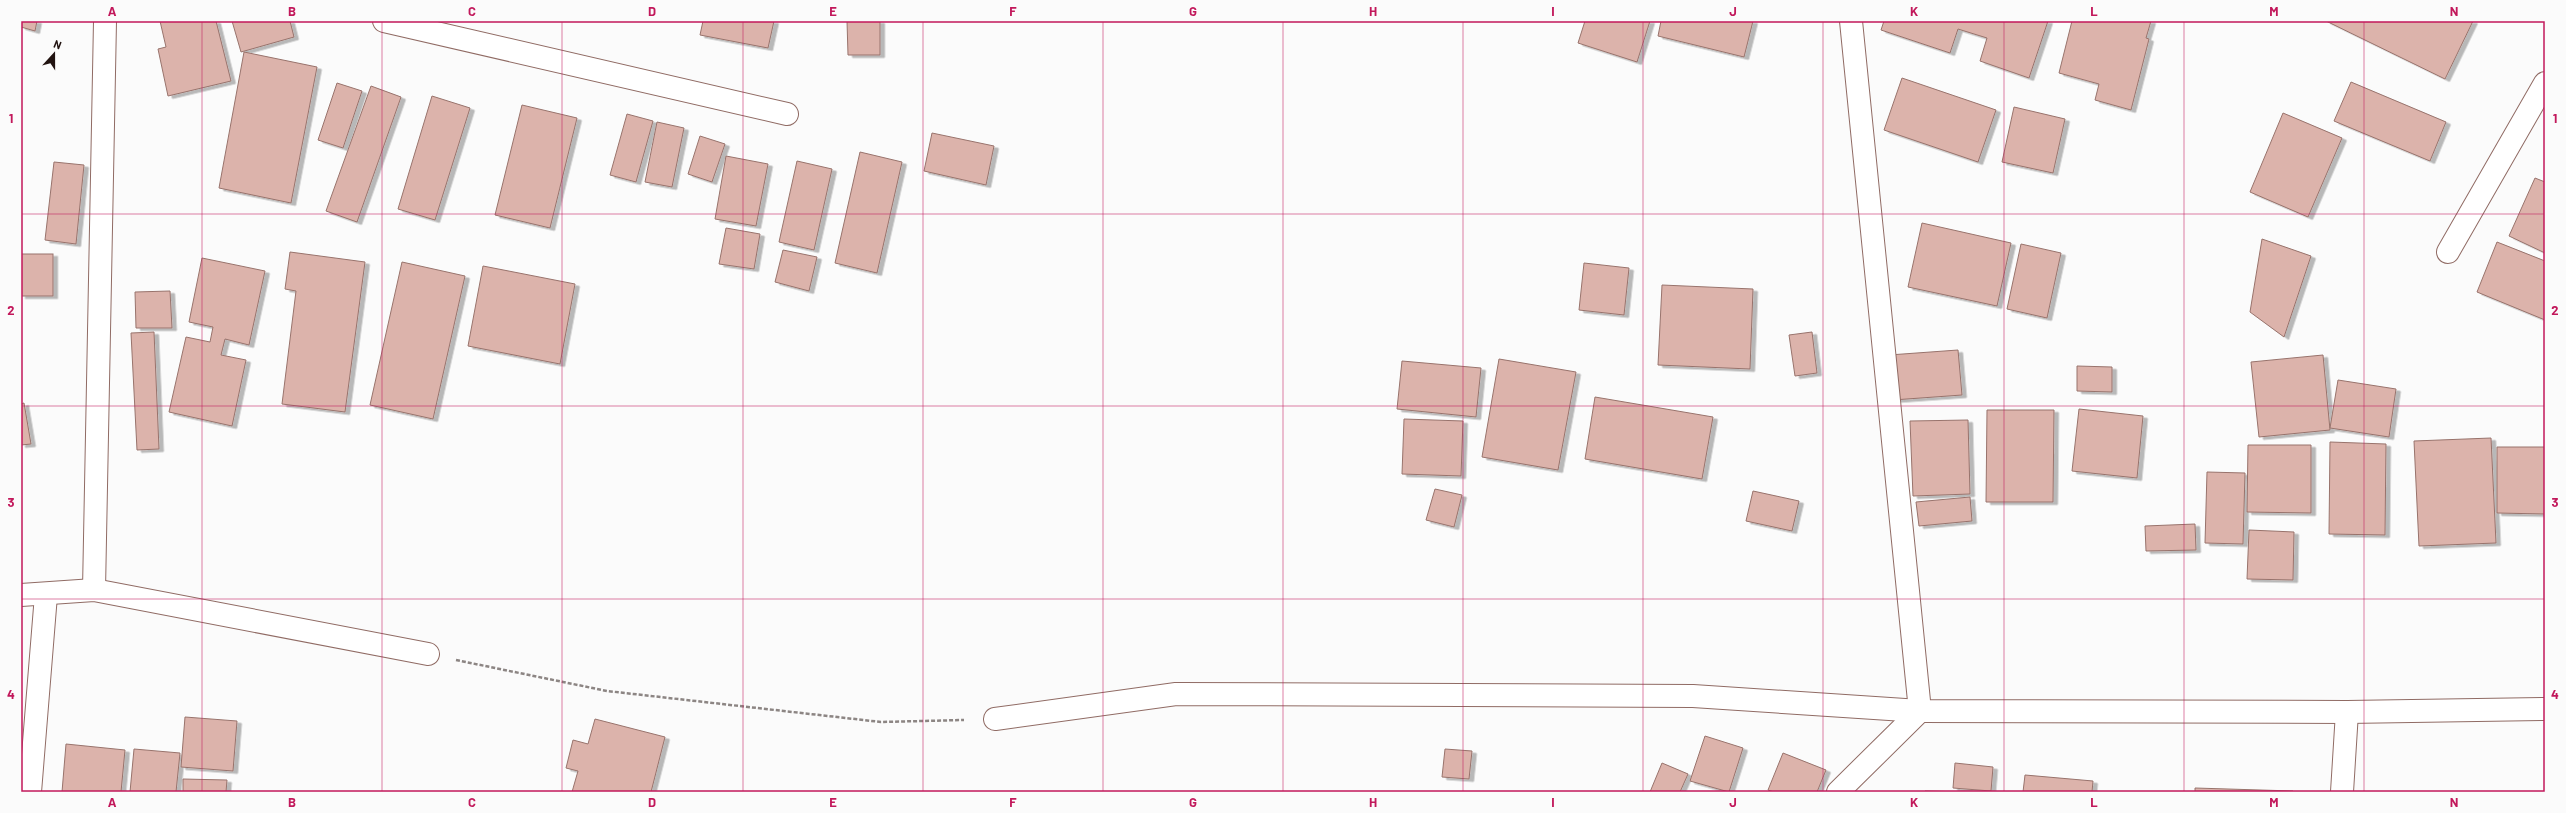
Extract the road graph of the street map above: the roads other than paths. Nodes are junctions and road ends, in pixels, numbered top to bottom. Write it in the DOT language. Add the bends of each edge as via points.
graph roads {
  1 [pos="105,21"];
  2 [pos="384,21"];
  3 [pos="1851,21"];
  4 [pos="2545,83"];
  5 [pos="786,114"];
  6 [pos="2448,252"];
  7 [pos="94,590"];
  8 [pos="21,595"];
  9 [pos="46,595"];
  10 [pos="428,654"];
  11 [pos="2545,709"];
  12 [pos="1920,711"];
  13 [pos="2348,712"];
  14 [pos="995,719"];
  15 [pos="30,792"];
  16 [pos="1838,792"];
  17 [pos="2342,792"];
  1 -- 7 [label="street"];
  2 -- 5 [label="street"];
  3 -- 12 [label="street"];
  4 -- 6 [label="street"];
  7 -- 9 [label="street"];
  7 -- 10 [label="street"];
  8 -- 9 [label="street"];
  9 -- 15 [label="street"];
  11 -- 13 [label="street"];
  12 -- 13 [label="street"];
  12 -- 14 [label="street" via="1693,696 1176,694"];
  12 -- 16 [label="street"];
  13 -- 17 [label="street"];
}
